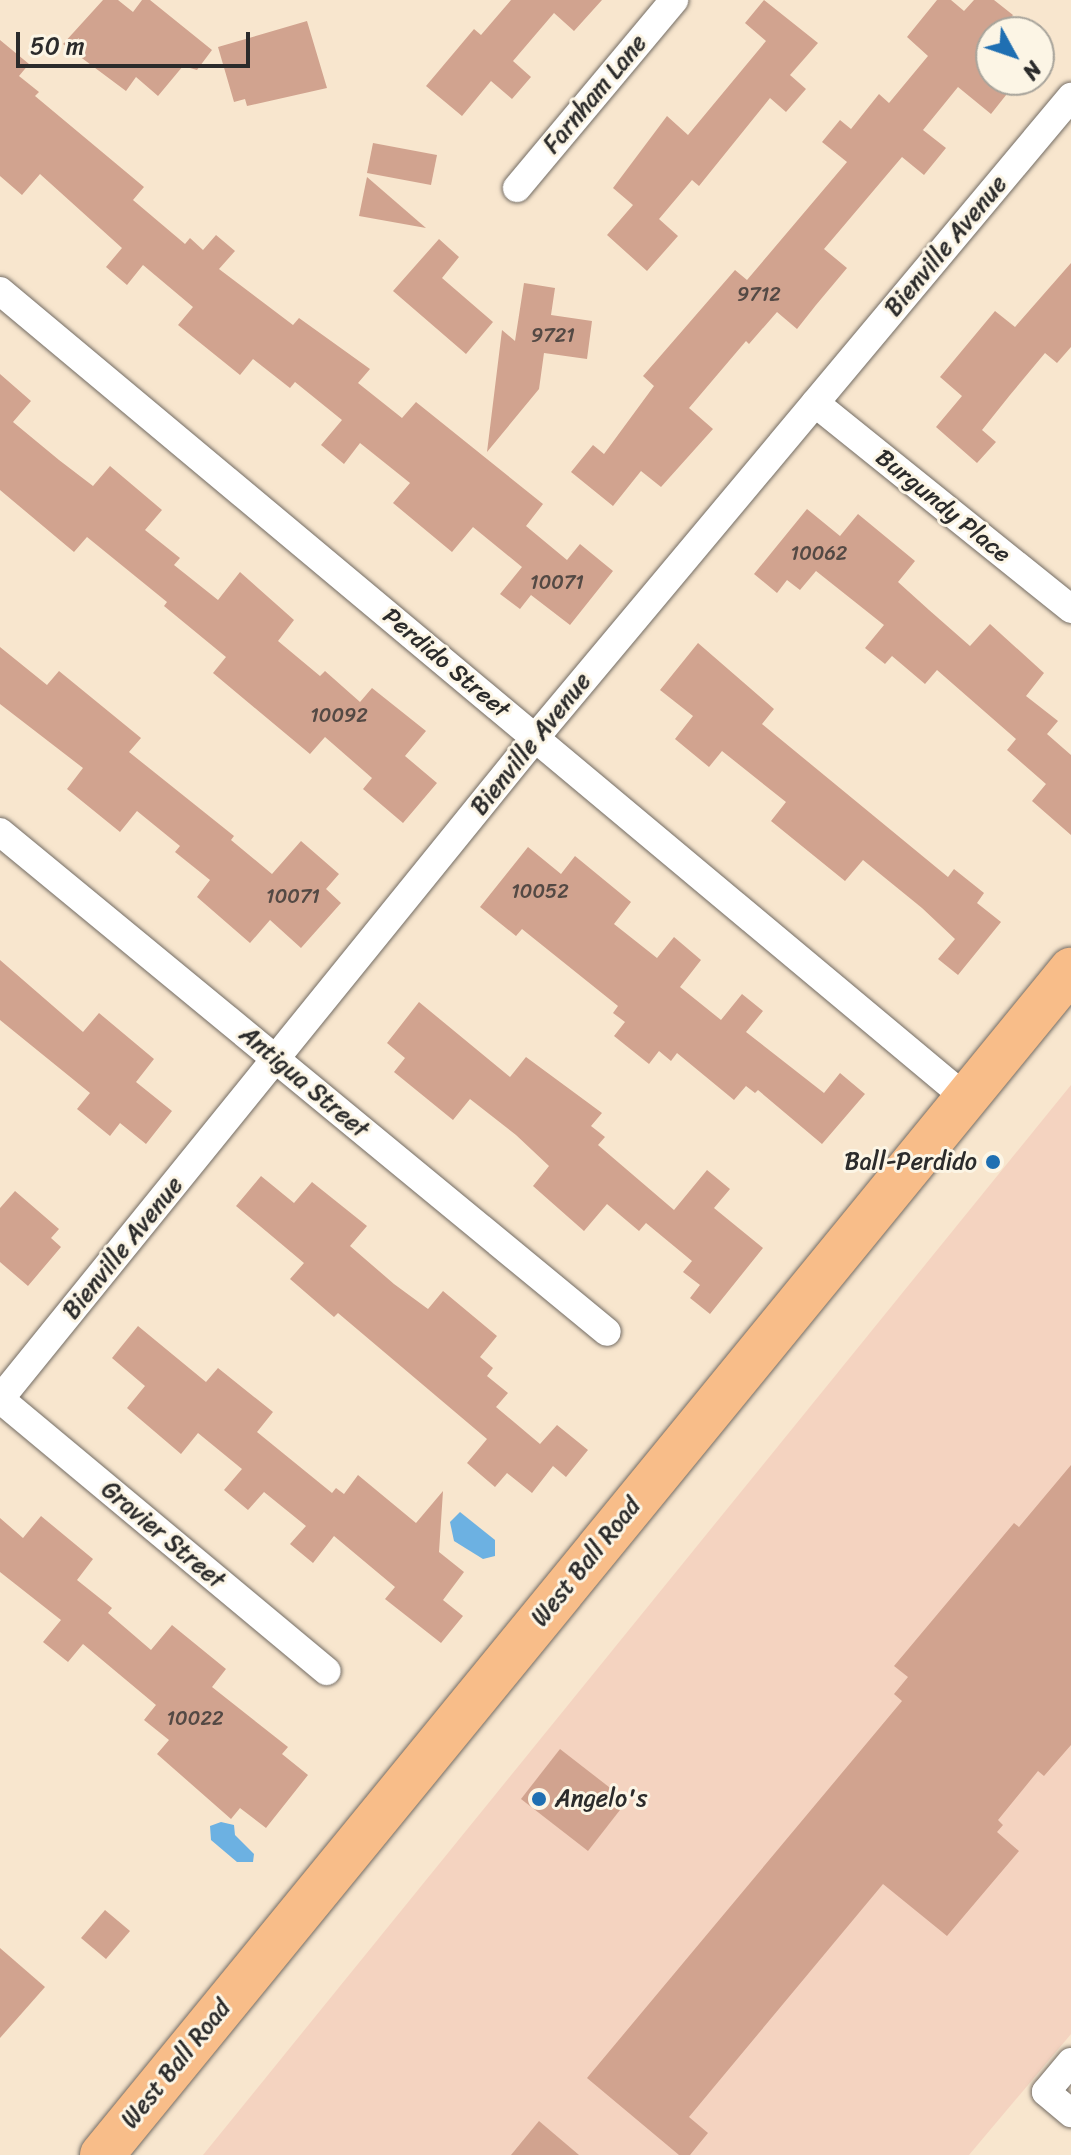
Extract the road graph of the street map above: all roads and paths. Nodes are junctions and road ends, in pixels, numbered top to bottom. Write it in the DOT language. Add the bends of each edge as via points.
graph roads {
  1 [pos="674,0"];
  2 [pos="1071,97"];
  3 [pos="517,188"];
  4 [pos="0,291"];
  5 [pos="815,403"];
  6 [pos="1071,609"];
  7 [pos="535,738"];
  8 [pos="0,832"];
  9 [pos="1071,970"];
  10 [pos="277,1060"];
  11 [pos="966,1098"];
  12 [pos="607,1332"];
  13 [pos="0,1399"];
  14 [pos="327,1671"];
  15 [pos="1071,2062"];
  16 [pos="1071,2113"];
  17 [pos="102,2155"];
  1 -- 3 [label="street, Farnham Lane"];
  2 -- 5 [label="street, Bienville Avenue"];
  4 -- 7 [label="street, Perdido Street"];
  5 -- 6 [label="street, Burgundy Place"];
  5 -- 7 [label="street, Bienville Avenue"];
  7 -- 10 [label="street, Bienville Avenue"];
  7 -- 11 [label="street, Perdido Street"];
  8 -- 10 [label="street, Antigua Street"];
  9 -- 11 [label="main road, West Ball Road"];
  10 -- 12 [label="street, Antigua Street"];
  10 -- 13 [label="street, Bienville Avenue"];
  11 -- 17 [label="main road, West Ball Road"];
  13 -- 14 [label="street, Gravier Street"];
  15 -- 16 [label="street" via="1046,2092"];
}
